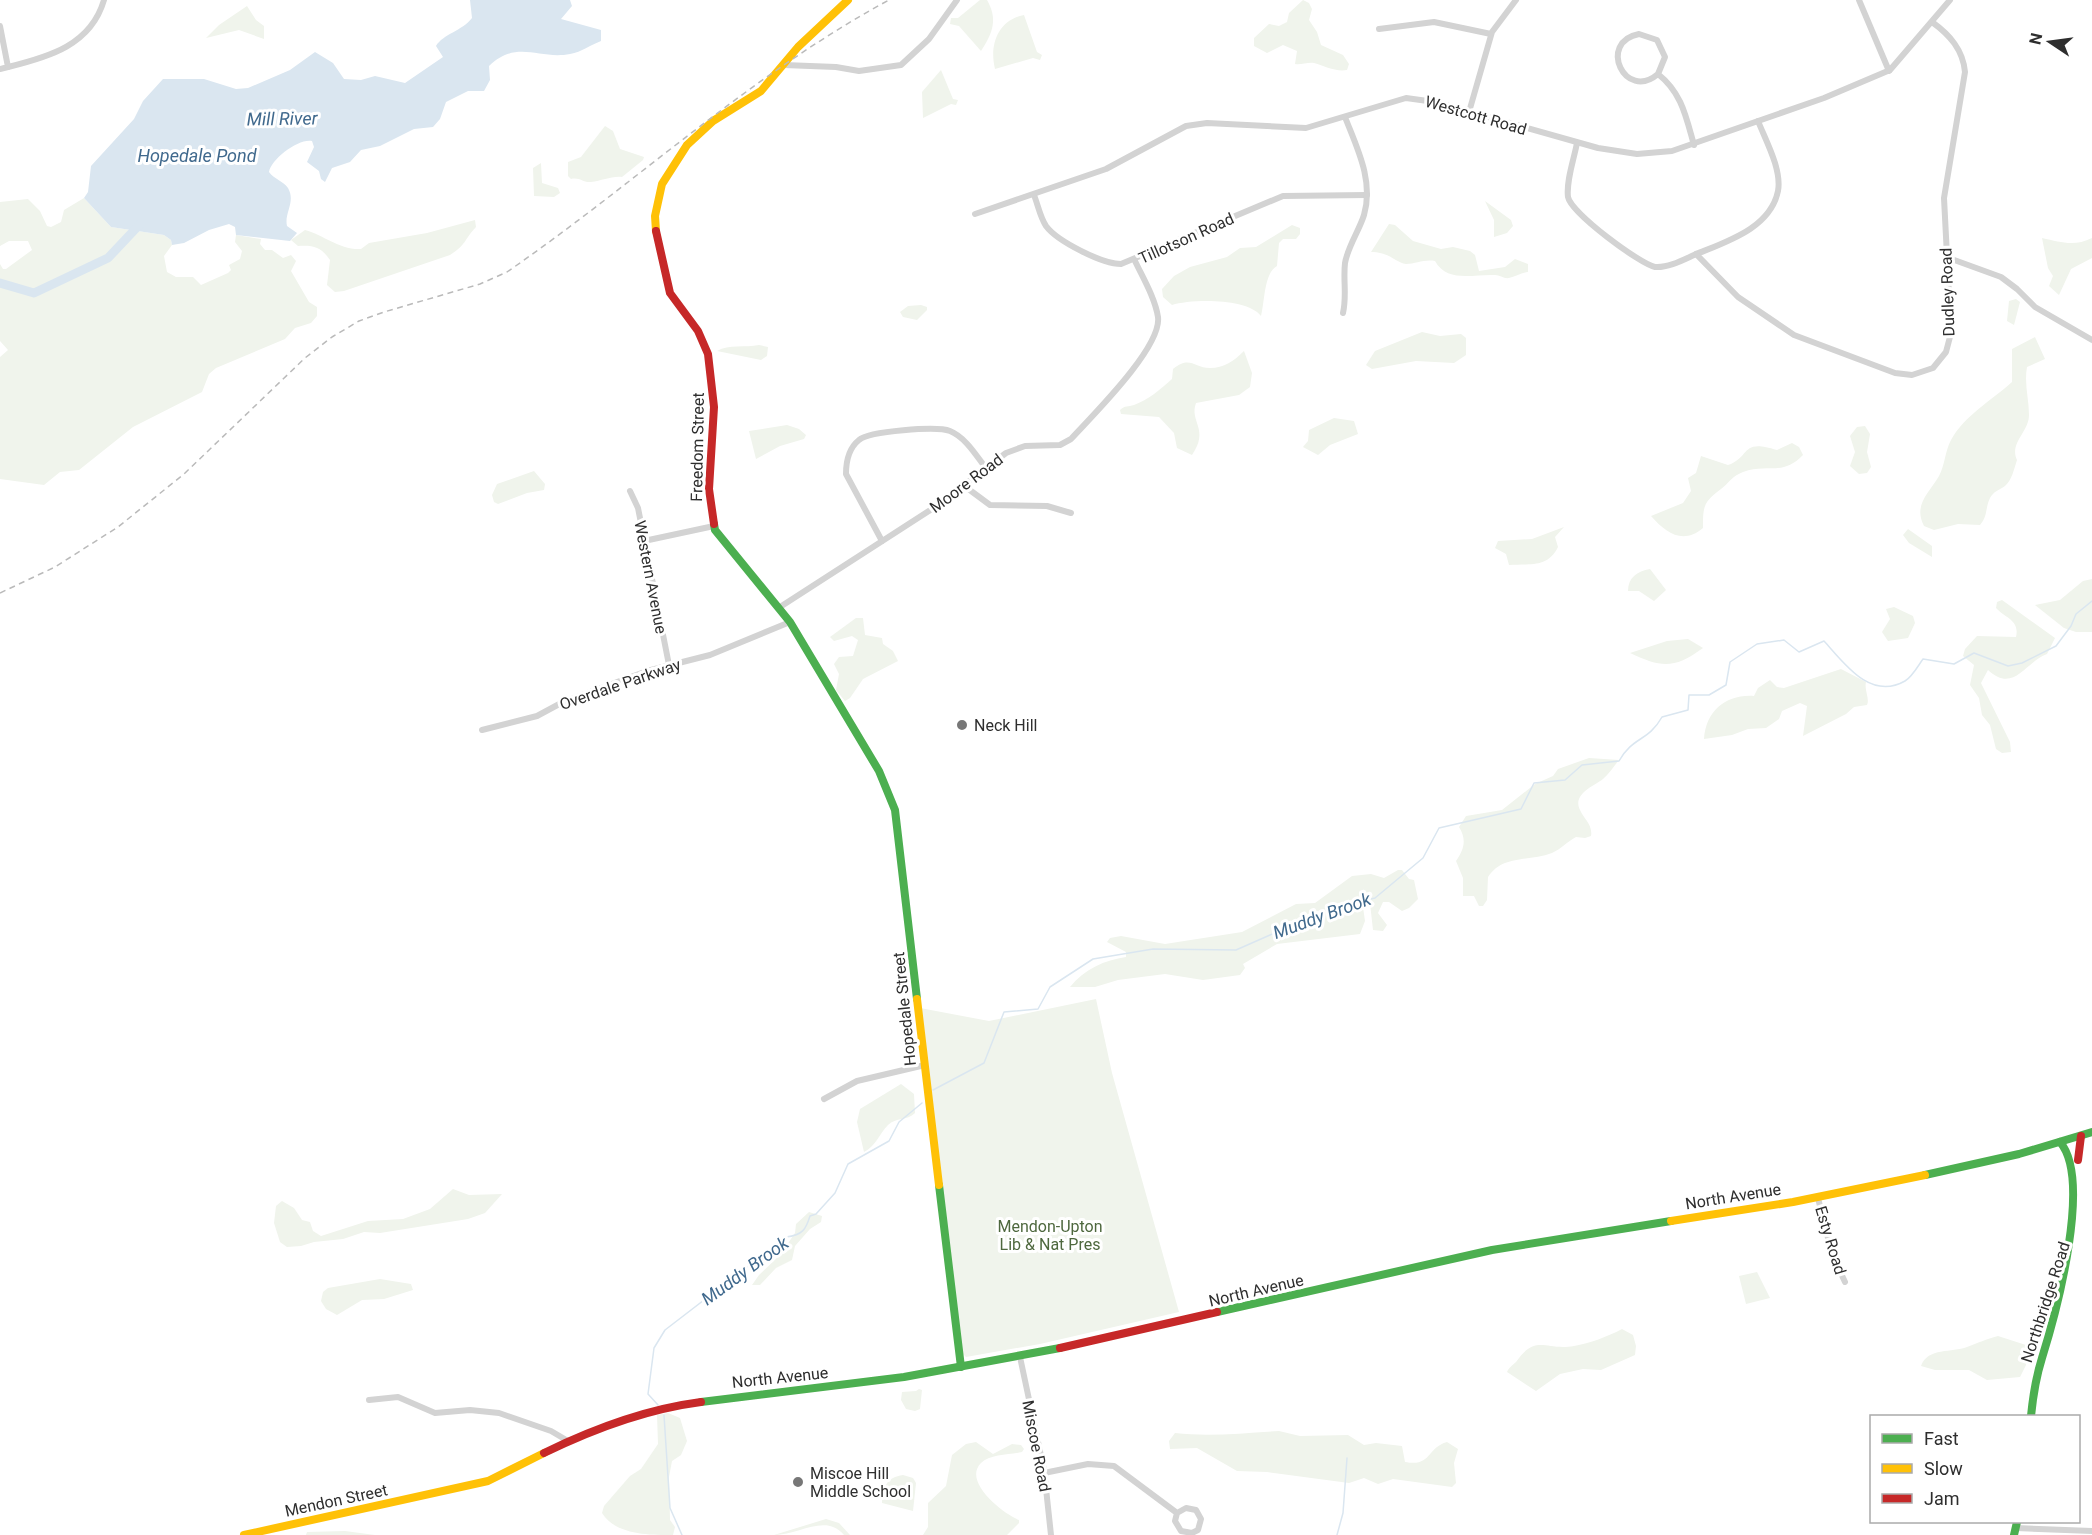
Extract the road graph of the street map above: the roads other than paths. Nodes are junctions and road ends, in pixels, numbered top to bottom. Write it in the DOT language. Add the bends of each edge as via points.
graph roads {
  1 [pos="104,0"];
  2 [pos="848,0"];
  3 [pos="957,0"];
  4 [pos="1516,0"];
  5 [pos="1859,0"];
  6 [pos="1950,0"];
  7 [pos="1932,22"];
  8 [pos="0,26"];
  9 [pos="1379,29"];
  10 [pos="1491,34"];
  11 [pos="784,65"];
  12 [pos="8,67"];
  13 [pos="0,69"];
  14 [pos="1889,71"];
  15 [pos="1658,74"];
  16 [pos="1469,112"];
  17 [pos="1345,117"];
  18 [pos="1758,122"];
  19 [pos="1577,143"];
  20 [pos="1695,145"];
  21 [pos="1034,195"];
  22 [pos="1367,195"];
  23 [pos="975,214"];
  24 [pos="1696,254"];
  25 [pos="1947,257"];
  26 [pos="1136,261"];
  27 [pos="1342,313"];
  28 [pos="2092,340"];
  29 [pos="985,467"];
  30 [pos="963,485"];
  31 [pos="630,491"];
  32 [pos="1071,513"];
  33 [pos="714,526"];
  34 [pos="644,541"];
  35 [pos="882,541"];
  36 [pos="780,607"];
  37 [pos="790,622"];
  38 [pos="669,665"];
  39 [pos="817,667"];
  40 [pos="482,730"];
  41 [pos="925,1065"];
  42 [pos="824,1099"];
  43 [pos="2092,1132"];
  44 [pos="2081,1136"];
  45 [pos="2060,1142"];
  46 [pos="2078,1161"];
  47 [pos="1818,1198"];
  48 [pos="2083,1213"];
  49 [pos="2077,1260"];
  50 [pos="1845,1282"];
  51 [pos="1020,1357"];
  52 [pos="961,1366"];
  53 [pos="372,1399"];
  54 [pos="2031,1415"];
  55 [pos="568,1441"];
  56 [pos="1044,1473"];
  57 [pos="434,1494"];
  58 [pos="1176,1513"];
  59 [pos="2016,1528"];
  60 [pos="2092,1531"];
  61 [pos="244,1535"];
  62 [pos="1051,1535"];
  1 -- 12 [label="street" via="93,26 77,39 53,54"];
  2 -- 11 [label="main road, Freedom Street"];
  3 -- 11 [label="street" via="929,39 901,65 859,71"];
  4 -- 10 [label="street"];
  5 -- 14 [label="street"];
  6 -- 7 [label="street, Westcott Road"];
  7 -- 14 [label="street, Westcott Road"];
  7 -- 25 [label="street, Dudley Road" via="1956,45 1964,59 1965,72 1944,198"];
  8 -- 12 [label="street"];
  9 -- 10 [label="street" via="1434,22"];
  10 -- 16 [label="street"];
  11 -- 33 [label="main road, Freedom Street" via="761,92 713,121 687,145 662,184 656,206 657,239 670,293 698,331 708,354 714,407 709,489"];
  12 -- 13 [label="street"];
  14 -- 18 [label="street, Westcott Road"];
  15 -- 15 [label="street" via="1638,81 1624,74 1618,54 1626,40 1639,34 1657,40 1665,57"];
  15 -- 20 [label="street" via="1680,98"];
  16 -- 17 [label="street, Westcott Road" via="1406,98"];
  16 -- 19 [label="street, Westcott Road"];
  17 -- 21 [label="street, Westcott Road" via="1306,128 1198,123 1106,169"];
  17 -- 22 [label="street" via="1363,165"];
  18 -- 20 [label="street, Westcott Road"];
  18 -- 24 [label="street" via="1776,170 1774,201 1746,232"];
  19 -- 20 [label="street, Westcott Road" via="1637,154"];
  19 -- 24 [label="street" via="1568,196 1583,219 1655,267"];
  21 -- 23 [label="street, Westcott Road"];
  21 -- 26 [label="street, Tillotson Road" via="1043,221 1056,236 1114,264"];
  22 -- 26 [label="street, Tillotson Road" via="1283,196"];
  22 -- 27 [label="street" via="1346,262 1347,291"];
  24 -- 25 [label="street, Dudley Road" via="1738,297 1794,335 1907,375 1933,368 1948,347 1951,323"];
  25 -- 28 [label="street" via="2001,277 2035,307"];
  26 -- 29 [label="street, Moore Road" via="1158,316 1150,347 1071,439 1060,445 1018,447"];
  29 -- 30 [label="street, Moore Road"];
  29 -- 35 [label="street" via="966,443 948,430 862,438 851,450 846,474"];
  30 -- 32 [label="street" via="990,505 1047,506"];
  30 -- 35 [label="street, Moore Road"];
  31 -- 34 [label="street, Western Avenue" via="638,508"];
  33 -- 34 [label="street"];
  33 -- 36 [label="main road, Freedom Street" via="719,538"];
  34 -- 38 [label="street, Western Avenue"];
  35 -- 36 [label="street, Moore Road"];
  36 -- 37 [label="main road, Freedom Street"];
  37 -- 38 [label="street, Overdale Parkway" via="710,656"];
  37 -- 39 [label="main road, Freedom Street"];
  38 -- 40 [label="street, Overdale Parkway" via="563,702 537,716"];
  39 -- 41 [label="main road, Hopedale Street" via="879,771 895,810"];
  41 -- 42 [label="street" via="856,1081"];
  41 -- 52 [label="main road, Hopedale Street"];
  43 -- 44 [label="main road, North Avenue"];
  44 -- 45 [label="main road, North Avenue"];
  44 -- 46 [label="main road"];
  45 -- 46 [label="main road"];
  45 -- 47 [label="main road, North Avenue"];
  46 -- 48 [label="main road"];
  47 -- 50 [label="street, Esty Road" via="1832,1254"];
  47 -- 51 [label="main road, North Avenue" via="1492,1250"];
  49 -- 54 [label="main road, Northbridge Road" via="2039,1368"];
  51 -- 52 [label="main road, North Avenue"];
  51 -- 56 [label="street, Miscoe Road"];
  52 -- 55 [label="main road, North Avenue" via="837,1386 702,1401 608,1425"];
  53 -- 55 [label="street" via="398,1397 435,1413 499,1413"];
  55 -- 57 [label="main road, North Avenue" via="498,1478"];
  56 -- 58 [label="street" via="1088,1464 1114,1466"];
  56 -- 62 [label="street, Miscoe Road"];
  57 -- 61 [label="main road, Mendon Street"];
  58 -- 58 [label="street" via="1180,1531 1198,1530 1201,1519 1196,1510 1186,1508"];
  59 -- 60 [label="street"];
}
